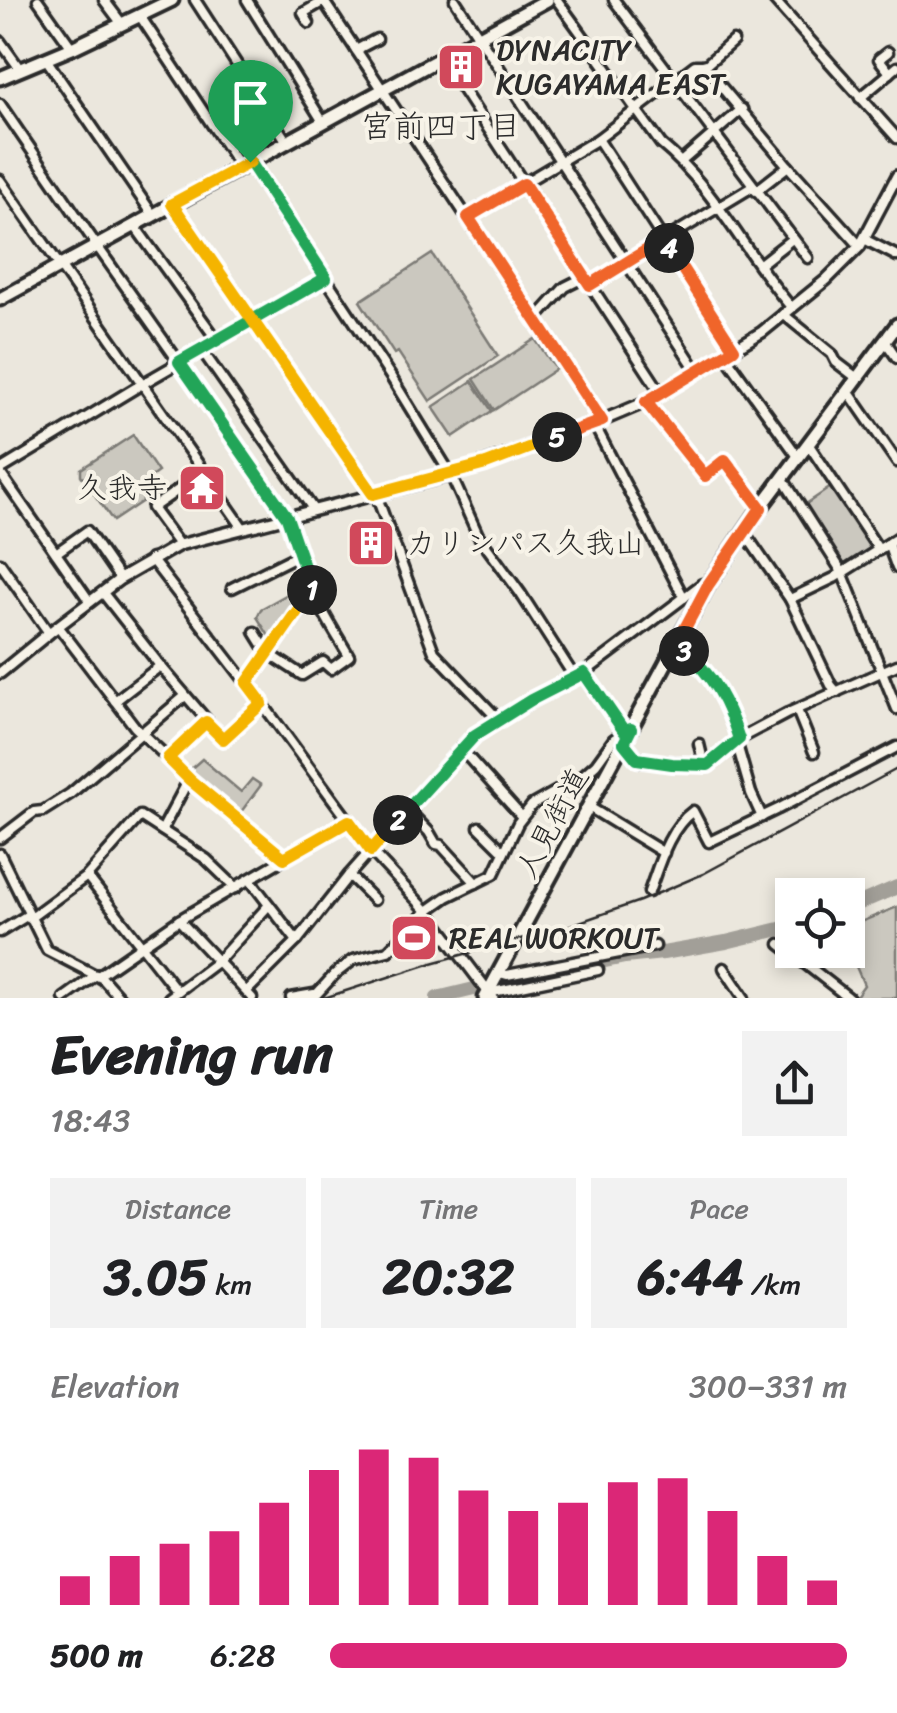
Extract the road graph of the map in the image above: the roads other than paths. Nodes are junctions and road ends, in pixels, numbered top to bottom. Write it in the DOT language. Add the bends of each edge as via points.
graph roads {
  1 [pos="38,0"];
  2 [pos="104,0"];
  3 [pos="172,0"];
  4 [pos="194,0"];
  5 [pos="247,0"];
  6 [pos="455,0"];
  7 [pos="548,0"];
  8 [pos="557,0"];
  9 [pos="614,0"];
  10 [pos="774,0"];
  11 [pos="323,1"];
  12 [pos="154,4"];
  13 [pos="140,16"];
  14 [pos="308,23"];
  15 [pos="122,24"];
  16 [pos="479,36"];
  17 [pos="376,39"];
  18 [pos="0,41"];
  19 [pos="733,41"];
  20 [pos="72,48"];
  21 [pos="356,50"];
  22 [pos="888,52"];
  23 [pos="442,58"];
  24 [pos="46,59"];
  25 [pos="703,65"];
  26 [pos="20,69"];
  27 [pos="893,70"];
  28 [pos="0,78"];
  29 [pos="674,81"];
  30 [pos="383,89"];
  31 [pos="860,98"];
  32 [pos="0,104"];
  33 [pos="742,109"];
  34 [pos="637,110"];
  35 [pos="323,122"];
  36 [pos="713,134"];
  37 [pos="897,138"];
  38 [pos="598,139"];
  39 [pos="287,142"];
  40 [pos="561,160"];
  41 [pos="682,161"];
  42 [pos="245,164"];
  43 [pos="788,166"];
  44 [pos="897,176"];
  45 [pos="0,180"];
  46 [pos="524,184"];
  47 [pos="754,189"];
  48 [pos="172,204"];
  49 [pos="717,208"];
  50 [pos="153,215"];
  51 [pos="468,217"];
  52 [pos="134,225"];
  53 [pos="792,239"];
  54 [pos="663,240"];
  55 [pos="862,243"];
  56 [pos="97,246"];
  57 [pos="897,256"];
  58 [pos="808,258"];
  59 [pos="627,262"];
  60 [pos="758,265"];
  61 [pos="60,266"];
  62 [pos="326,278"];
  63 [pos="588,281"];
  64 [pos="0,297"];
  65 [pos="787,311"];
  66 [pos="607,312"];
  67 [pos="598,317"];
  68 [pos="252,320"];
  69 [pos="535,320"];
  70 [pos="897,325"];
  71 [pos="217,340"];
  72 [pos="885,340"];
  73 [pos="201,349"];
  74 [pos="730,352"];
  75 [pos="897,358"];
  76 [pos="179,362"];
  77 [pos="697,371"];
  78 [pos="857,378"];
  79 [pos="142,384"];
  80 [pos="848,391"];
  81 [pos="661,393"];
  82 [pos="646,402"];
  83 [pos="598,423"];
  84 [pos="809,445"];
  85 [pos="798,458"];
  86 [pos="897,462"];
  87 [pos="1,467"];
  88 [pos="204,472"];
  89 [pos="451,474"];
  90 [pos="783,479"];
  91 [pos="373,494"];
  92 [pos="761,508"];
  93 [pos="312,509"];
  94 [pos="287,517"];
  95 [pos="244,528"];
  96 [pos="744,532"];
  97 [pos="897,538"];
  98 [pos="179,545"];
  99 [pos="883,547"];
  100 [pos="56,552"];
  101 [pos="298,554"];
  102 [pos="151,560"];
  103 [pos="0,563"];
  104 [pos="897,568"];
  105 [pos="842,572"];
  106 [pos="120,580"];
  107 [pos="708,585"];
  108 [pos="232,588"];
  109 [pos="312,590"];
  110 [pos="104,592"];
  111 [pos="684,598"];
  112 [pos="790,599"];
  113 [pos="90,602"];
  114 [pos="58,626"];
  115 [pos="256,632"];
  116 [pos="48,633"];
  117 [pos="676,645"];
  118 [pos="268,653"];
  119 [pos="897,665"];
  120 [pos="160,666"];
  121 [pos="0,672"];
  122 [pos="881,672"];
  123 [pos="584,673"];
  124 [pos="575,678"];
  125 [pos="247,683"];
  126 [pos="837,692"];
  127 [pos="185,696"];
  128 [pos="115,701"];
  129 [pos="262,703"];
  130 [pos="897,709"];
  131 [pos="798,710"];
  132 [pos="498,719"];
  133 [pos="206,722"];
  134 [pos="142,734"];
  135 [pos="626,734"];
  136 [pos="738,740"];
  137 [pos="699,744"];
  138 [pos="897,747"];
  139 [pos="461,749"];
  140 [pos="814,752"];
  141 [pos="168,758"];
  142 [pos="704,765"];
  143 [pos="189,779"];
  144 [pos="589,807"];
  145 [pos="408,809"];
  146 [pos="522,817"];
  147 [pos="762,817"];
  148 [pos="349,821"];
  149 [pos="479,827"];
  150 [pos="162,830"];
  151 [pos="0,838"];
  152 [pos="371,851"];
  153 [pos="504,852"];
  154 [pos="664,853"];
  155 [pos="0,854"];
  156 [pos="284,858"];
  157 [pos="349,875"];
  158 [pos="87,876"];
  159 [pos="250,880"];
  160 [pos="476,884"];
  161 [pos="236,888"];
  162 [pos="648,892"];
  163 [pos="374,900"];
  164 [pos="269,906"];
  165 [pos="427,911"];
  166 [pos="29,916"];
  167 [pos="178,920"];
  168 [pos="0,932"];
  169 [pos="297,941"];
  170 [pos="140,946"];
  171 [pos="654,946"];
  172 [pos="218,961"];
  173 [pos="724,968"];
  174 [pos="813,968"];
  175 [pos="821,968"];
  176 [pos="598,970"];
  177 [pos="818,972"];
  178 [pos="97,976"];
  179 [pos="487,987"];
  180 [pos="178,991"];
  181 [pos="250,994"];
  182 [pos="316,996"];
  183 [pos="64,998"];
  184 [pos="120,998"];
  185 [pos="168,998"];
  186 [pos="291,998"];
  187 [pos="744,998"];
  188 [pos="849,998"];
  1 -- 20 [label="street"];
  2 -- 15 [label="street"];
  3 -- 12 [label="main road"];
  4 -- 39 [label="street"];
  5 -- 35 [label="street"];
  6 -- 16 [label="street"];
  7 -- 16 [label="main road"];
  8 -- 34 [label="street"];
  9 -- 29 [label="street"];
  10 -- 31 [label="street"];
  11 -- 14 [label="street" via="303,12"];
  11 -- 21 [label="street"];
  12 -- 13 [label="main road"];
  13 -- 15 [label="main road"];
  13 -- 42 [label="street"];
  15 -- 20 [label="main road"];
  16 -- 23 [label="main road"];
  16 -- 40 [label="street"];
  17 -- 21 [label="street"];
  18 -- 26 [label="street"];
  19 -- 25 [label="street"];
  20 -- 24 [label="main road"];
  21 -- 30 [label="street"];
  22 -- 27 [label="street" via="879,60"];
  23 -- 30 [label="main road"];
  23 -- 46 [label="street"];
  24 -- 26 [label="main road"];
  24 -- 50 [label="street"];
  25 -- 29 [label="street"];
  25 -- 33 [label="street"];
  26 -- 28 [label="main road"];
  27 -- 31 [label="street"];
  29 -- 34 [label="street"];
  29 -- 36 [label="street"];
  30 -- 35 [label="main road"];
  30 -- 51 [label="street"];
  31 -- 37 [label="street"];
  32 -- 56 [label="street"];
  33 -- 36 [label="street"];
  33 -- 43 [label="street"];
  34 -- 38 [label="street"];
  34 -- 41 [label="street"];
  35 -- 39 [label="main road"];
  36 -- 41 [label="street"];
  36 -- 47 [label="street"];
  38 -- 40 [label="street"];
  38 -- 54 [label="street"];
  39 -- 42 [label="main road"];
  40 -- 46 [label="street"];
  40 -- 59 [label="street"];
  41 -- 49 [label="street"];
  42 -- 48 [label="main road"];
  42 -- 62 [label="street"];
  43 -- 47 [label="street"];
  43 -- 55 [label="street"];
  44 -- 55 [label="street"];
  45 -- 61 [label="street"];
  46 -- 51 [label="street"];
  46 -- 63 [label="street"];
  47 -- 49 [label="street"];
  47 -- 53 [label="street"];
  48 -- 50 [label="main road"];
  48 -- 68 [label="street"];
  49 -- 54 [label="street"];
  49 -- 60 [label="street"];
  50 -- 52 [label="main road"];
  51 -- 69 [label="street"];
  52 -- 56 [label="main road"];
  52 -- 71 [label="street"];
  53 -- 58 [label="street"];
  53 -- 60 [label="street"];
  54 -- 59 [label="street"];
  54 -- 74 [label="street"];
  55 -- 57 [label="street"];
  55 -- 65 [label="street"];
  56 -- 61 [label="main road"];
  56 -- 76 [label="street"];
  59 -- 63 [label="street"];
  59 -- 77 [label="street"];
  60 -- 65 [label="street"];
  61 -- 64 [label="main road"];
  61 -- 79 [label="street"];
  62 -- 68 [label="street"];
  62 -- 89 [label="street"];
  63 -- 66 [label="street"];
  63 -- 69 [label="street" via="566,287"];
  65 -- 74 [label="street"];
  65 -- 78 [label="street"];
  66 -- 67 [label="street"];
  66 -- 81 [label="street"];
  68 -- 71 [label="street"];
  68 -- 91 [label="street"];
  69 -- 83 [label="street"];
  70 -- 72 [label="main road, 人見街道"];
  71 -- 73 [label="street"];
  72 -- 75 [label="street"];
  72 -- 78 [label="main road, 人見街道"];
  73 -- 76 [label="street"];
  73 -- 93 [label="street"];
  74 -- 77 [label="street"];
  74 -- 85 [label="street"];
  76 -- 79 [label="street"];
  76 -- 94 [label="street"];
  77 -- 81 [label="street"];
  78 -- 80 [label="main road, 人見街道"];
  79 -- 87 [label="street"];
  79 -- 88 [label="street"];
  80 -- 84 [label="main road, 人見街道"];
  80 -- 86 [label="street"];
  81 -- 82 [label="street"];
  82 -- 83 [label="street"];
  82 -- 92 [label="street" via="705,476 725,460"];
  83 -- 89 [label="street"];
  83 -- 111 [label="street"];
  84 -- 85 [label="main road, 人見街道"];
  84 -- 99 [label="street"];
  85 -- 90 [label="main road, 人見街道"];
  87 -- 100 [label="street"];
  88 -- 95 [label="street"];
  88 -- 98 [label="street" via="152,508"];
  89 -- 91 [label="street"];
  89 -- 124 [label="street" via="478,535"];
  90 -- 92 [label="main road, 人見街道"];
  90 -- 105 [label="street"];
  91 -- 93 [label="street"];
  91 -- 132 [label="street" via="434,652"];
  92 -- 96 [label="main road, 人見街道"];
  93 -- 94 [label="street"];
  94 -- 95 [label="street"];
  94 -- 101 [label="street"];
  95 -- 98 [label="street"];
  96 -- 107 [label="main road, 人見街道"];
  96 -- 112 [label="street"];
  97 -- 99 [label="street"];
  98 -- 102 [label="street"];
  99 -- 104 [label="street"];
  99 -- 105 [label="street"];
  100 -- 106 [label="street" via="87,531"];
  100 -- 113 [label="street"];
  101 -- 108 [label="street"];
  101 -- 109 [label="street"];
  102 -- 106 [label="street"];
  102 -- 125 [label="street"];
  103 -- 116 [label="street"];
  105 -- 112 [label="street"];
  105 -- 122 [label="street"];
  106 -- 110 [label="street"];
  107 -- 111 [label="street"];
  107 -- 117 [label="main road, 人見街道"];
  109 -- 118 [label="street"];
  109 -- 118 [label="street" via="348,656 331,669 323,662 302,675"];
  110 -- 113 [label="street"];
  110 -- 120 [label="street"];
  111 -- 123 [label="street"];
  112 -- 126 [label="street"];
  113 -- 114 [label="street"];
  114 -- 116 [label="street"];
  114 -- 128 [label="street"];
  115 -- 118 [label="street"];
  116 -- 121 [label="street"];
  117 -- 135 [label="main road, 人見街道"];
  117 -- 136 [label="street" via="720,690"];
  118 -- 125 [label="street"];
  119 -- 122 [label="street"];
  120 -- 127 [label="street"];
  120 -- 128 [label="street"];
  122 -- 126 [label="street"];
  122 -- 130 [label="street"];
  123 -- 124 [label="street"];
  123 -- 135 [label="street"];
  124 -- 132 [label="street"];
  125 -- 129 [label="street"];
  126 -- 131 [label="street"];
  127 -- 133 [label="street"];
  127 -- 134 [label="street"];
  128 -- 134 [label="street"];
  129 -- 133 [label="street" via="223,739"];
  129 -- 148 [label="street"];
  131 -- 136 [label="street"];
  131 -- 140 [label="street"];
  132 -- 139 [label="street"];
  133 -- 141 [label="street"];
  134 -- 141 [label="street"];
  134 -- 151 [label="street" via="70,794"];
  135 -- 142 [label="street" via="640,762"];
  135 -- 144 [label="main road, 人見街道"];
  135 -- 146 [label="street" via="574,782"];
  136 -- 142 [label="street"];
  136 -- 147 [label="street"];
  137 -- 142 [label="street"];
  138 -- 147 [label="street"];
  139 -- 145 [label="street"];
  139 -- 146 [label="street"];
  141 -- 143 [label="street"];
  143 -- 150 [label="street"];
  143 -- 156 [label="street"];
  144 -- 154 [label="street"];
  144 -- 179 [label="main road, 人見街道"];
  145 -- 152 [label="street"];
  145 -- 160 [label="street"];
  146 -- 153 [label="street"];
  147 -- 154 [label="street" via="709,842 693,812"];
  148 -- 152 [label="street"];
  148 -- 156 [label="street"];
  149 -- 153 [label="street"];
  150 -- 158 [label="street" via="140,816"];
  150 -- 161 [label="street"];
  152 -- 157 [label="street"];
  152 -- 165 [label="street"];
  153 -- 160 [label="street" via="494,874"];
  154 -- 162 [label="street"];
  155 -- 166 [label="street"];
  156 -- 159 [label="street"];
  157 -- 163 [label="street"];
  157 -- 169 [label="street"];
  158 -- 166 [label="street"];
  158 -- 170 [label="street"];
  159 -- 161 [label="street"];
  159 -- 164 [label="street"];
  160 -- 165 [label="street"];
  161 -- 167 [label="street"];
  164 -- 169 [label="street"];
  164 -- 172 [label="street"];
  165 -- 179 [label="street"];
  165 -- 182 [label="street" via="394,947 352,960"];
  166 -- 168 [label="street"];
  166 -- 178 [label="street" via="50,952"];
  167 -- 170 [label="street"];
  167 -- 172 [label="street"];
  169 -- 181 [label="street"];
  170 -- 178 [label="street"];
  170 -- 180 [label="street"];
  171 -- 179 [label="street" via="507,975"];
  172 -- 180 [label="street"];
  172 -- 181 [label="street"];
  173 -- 187 [label="street"];
  174 -- 177 [label="street"];
  175 -- 177 [label="street"];
  176 -- 179 [label="street"];
  177 -- 188 [label="street"];
  178 -- 183 [label="street"];
  178 -- 184 [label="street"];
  180 -- 185 [label="street"];
  182 -- 186 [label="street"];
}
